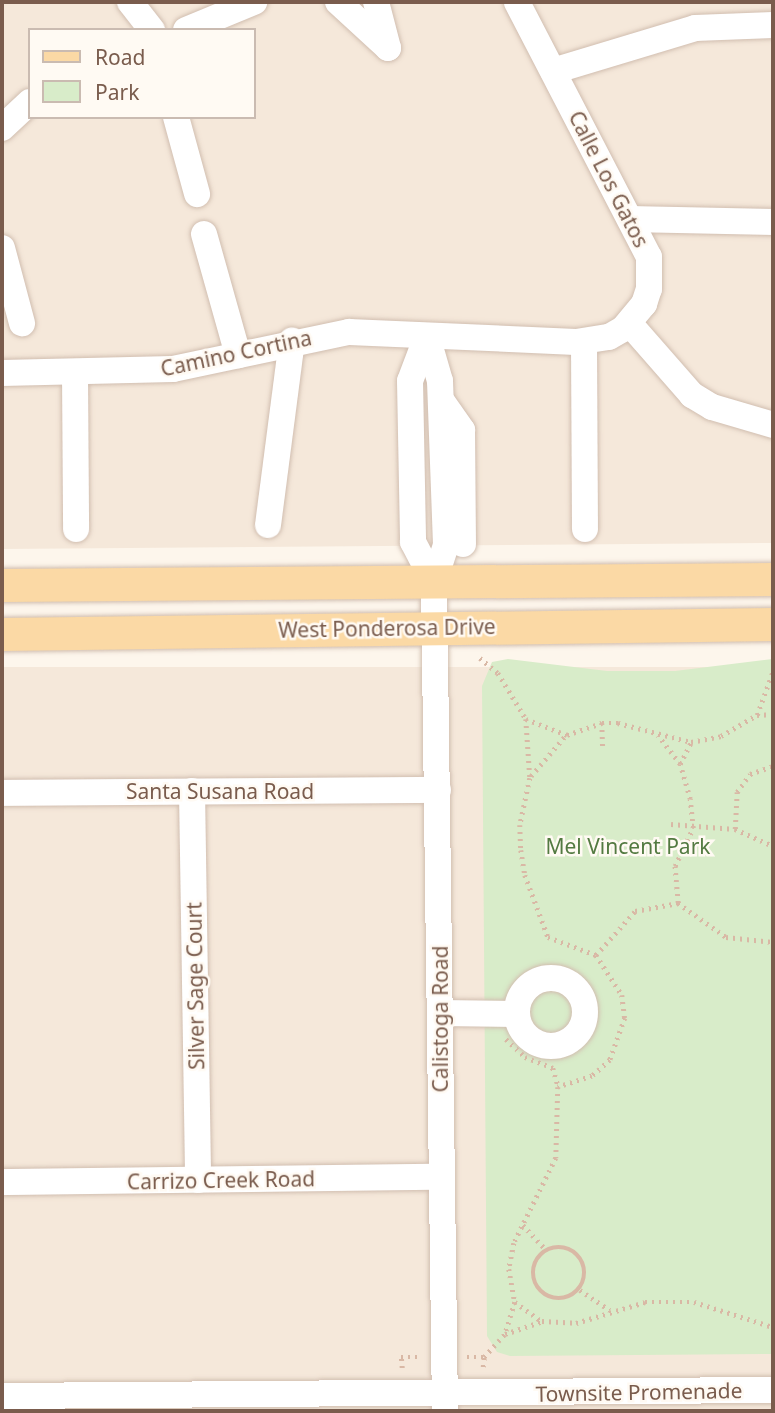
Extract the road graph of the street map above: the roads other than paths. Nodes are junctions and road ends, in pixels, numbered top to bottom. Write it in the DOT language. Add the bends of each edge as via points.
graph roads {
  1 [pos="130,2"];
  2 [pos="254,2"];
  3 [pos="338,2"];
  4 [pos="376,2"];
  5 [pos="517,2"];
  6 [pos="773,25"];
  7 [pos="150,28"];
  8 [pos="191,28"];
  9 [pos="553,71"];
  10 [pos="28,104"];
  11 [pos="177,119"];
  12 [pos="2,127"];
  13 [pos="197,194"];
  14 [pos="630,219"];
  15 [pos="773,222"];
  16 [pos="204,234"];
  17 [pos="2,248"];
  18 [pos="22,323"];
  19 [pos="629,323"];
  20 [pos="427,336"];
  21 [pos="292,341"];
  22 [pos="584,342"];
  23 [pos="238,355"];
  24 [pos="75,372"];
  25 [pos="2,373"];
  26 [pos="773,425"];
  27 [pos="268,525"];
  28 [pos="76,529"];
  29 [pos="585,529"];
  30 [pos="773,579"];
  31 [pos="434,582"];
  32 [pos="2,585"];
  33 [pos="773,624"];
  34 [pos="435,627"];
  35 [pos="2,634"];
  36 [pos="438,790"];
  37 [pos="192,791"];
  38 [pos="2,793"];
  39 [pos="440,1013"];
  40 [pos="517,1014"];
  41 [pos="441,1177"];
  42 [pos="198,1180"];
  43 [pos="2,1182"];
  44 [pos="773,1390"];
  45 [pos="2,1396"];
  46 [pos="445,1402"];
  1 -- 7 [label="street"];
  2 -- 8 [label="street"];
  3 -- 4 [label="street" via="388,48"];
  5 -- 9 [label="street, Calle Los Gatos"];
  6 -- 9 [label="street" via="695,27"];
  9 -- 14 [label="street, Calle Los Gatos"];
  10 -- 12 [label="street"];
  11 -- 13 [label="street"];
  14 -- 15 [label="street"];
  14 -- 19 [label="street, Calle Los Gatos" via="644,242 651,273 644,304"];
  16 -- 23 [label="street"];
  17 -- 18 [label="street"];
  19 -- 22 [label="street" via="609,337"];
  19 -- 26 [label="street" via="692,395 712,407"];
  20 -- 21 [label="street, Camino Cortina" via="349,332"];
  20 -- 22 [label="street"];
  20 -- 31 [label="street" via="441,400 446,545"];
  20 -- 31 [label="street" via="410,381 413,542"];
  21 -- 23 [label="street, Camino Cortina"];
  21 -- 27 [label="street"];
  22 -- 29 [label="street"];
  23 -- 24 [label="street, Camino Cortina" via="173,369"];
  24 -- 25 [label="street, Camino Cortina"];
  24 -- 28 [label="street"];
  30 -- 31 [label="main road"];
  31 -- 32 [label="main road"];
  31 -- 34 [label="street"];
  33 -- 34 [label="main road, West Ponderosa Drive"];
  34 -- 35 [label="main road, West Ponderosa Drive"];
  34 -- 36 [label="street, Calistoga Road"];
  36 -- 37 [label="street, Santa Susana Road"];
  36 -- 39 [label="street, Calistoga Road"];
  37 -- 38 [label="street, Santa Susana Road"];
  37 -- 42 [label="street, Silver Sage Court"];
  39 -- 40 [label="street"];
  39 -- 41 [label="street, Calistoga Road"];
  41 -- 42 [label="street, Carrizo Creek Road"];
  41 -- 46 [label="street, Calistoga Road"];
  42 -- 43 [label="street, Carrizo Creek Road"];
  44 -- 46 [label="street, Townsite Promenade"];
  45 -- 46 [label="street, Townsite Promenade"];
}
